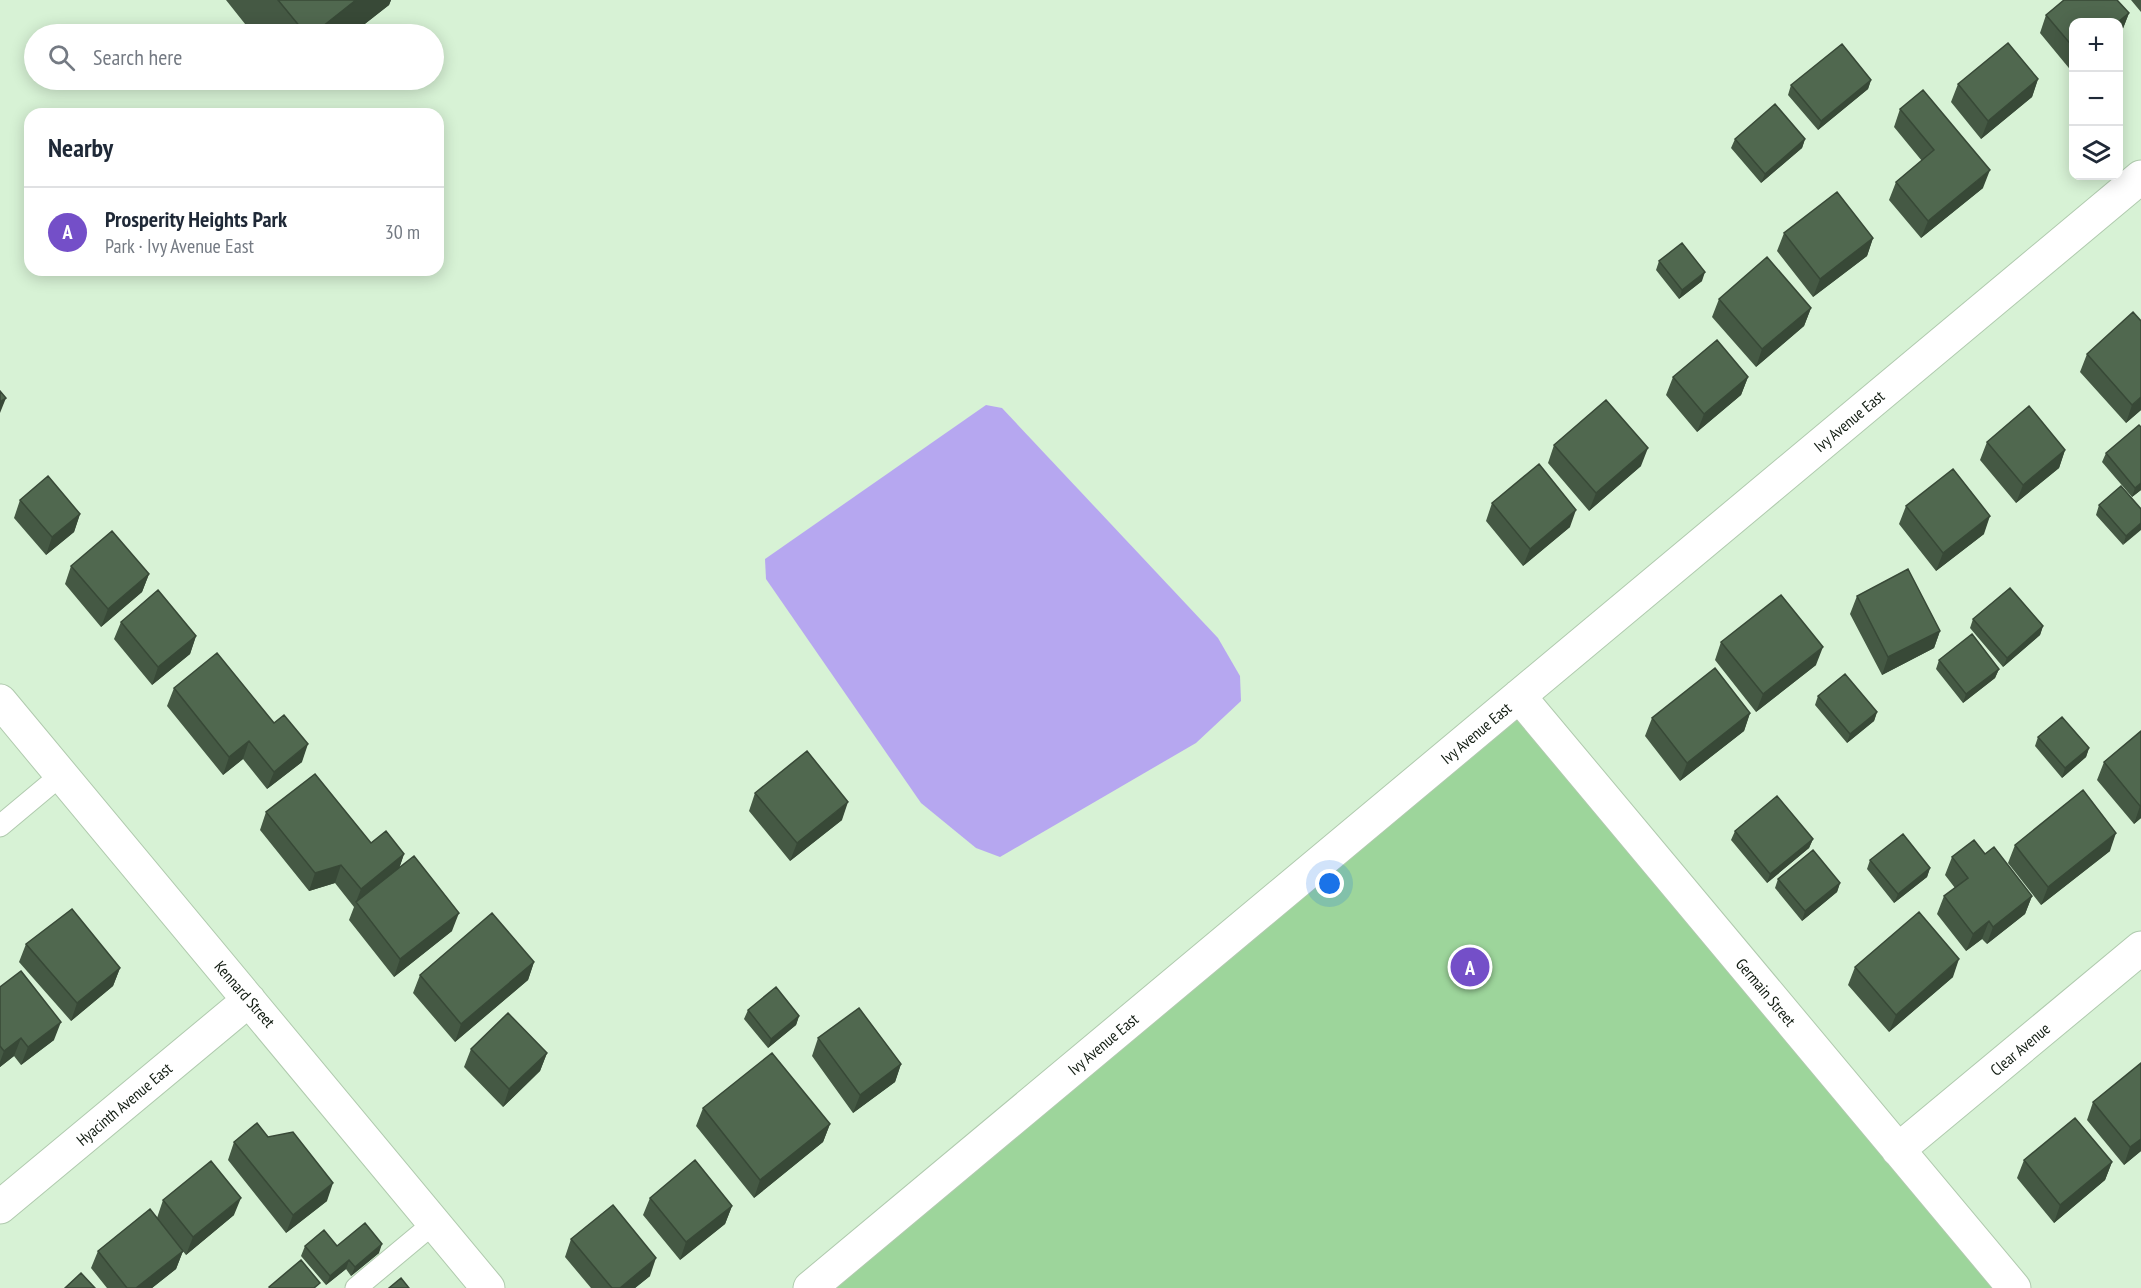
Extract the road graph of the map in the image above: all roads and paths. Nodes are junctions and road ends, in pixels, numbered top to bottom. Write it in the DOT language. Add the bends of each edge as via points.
graph roads {
  1 [pos="2141,177"];
  2 [pos="1519,696"];
  3 [pos="0,701"];
  4 [pos="61,775"];
  5 [pos="0,826"];
  6 [pos="2141,948"];
  7 [pos="249,1000"];
  8 [pos="1898,1150"];
  9 [pos="0,1207"];
  10 [pos="434,1223"];
  11 [pos="356,1288"];
  12 [pos="488,1288"];
  13 [pos="810,1288"];
  14 [pos="2014,1288"];
  1 -- 2 [label="street, Ivy Avenue East"];
  2 -- 8 [label="street, Germain Street"];
  2 -- 13 [label="street, Ivy Avenue East"];
  3 -- 4 [label="street, Kennard Street"];
  4 -- 5 [label="lane"];
  4 -- 7 [label="street, Kennard Street"];
  6 -- 8 [label="street, Clear Avenue"];
  7 -- 9 [label="street, Hyacinth Avenue East"];
  7 -- 10 [label="street, Kennard Street"];
  8 -- 14 [label="street, Germain Street"];
  10 -- 11 [label="lane"];
  10 -- 12 [label="street, Kennard Street"];
}
